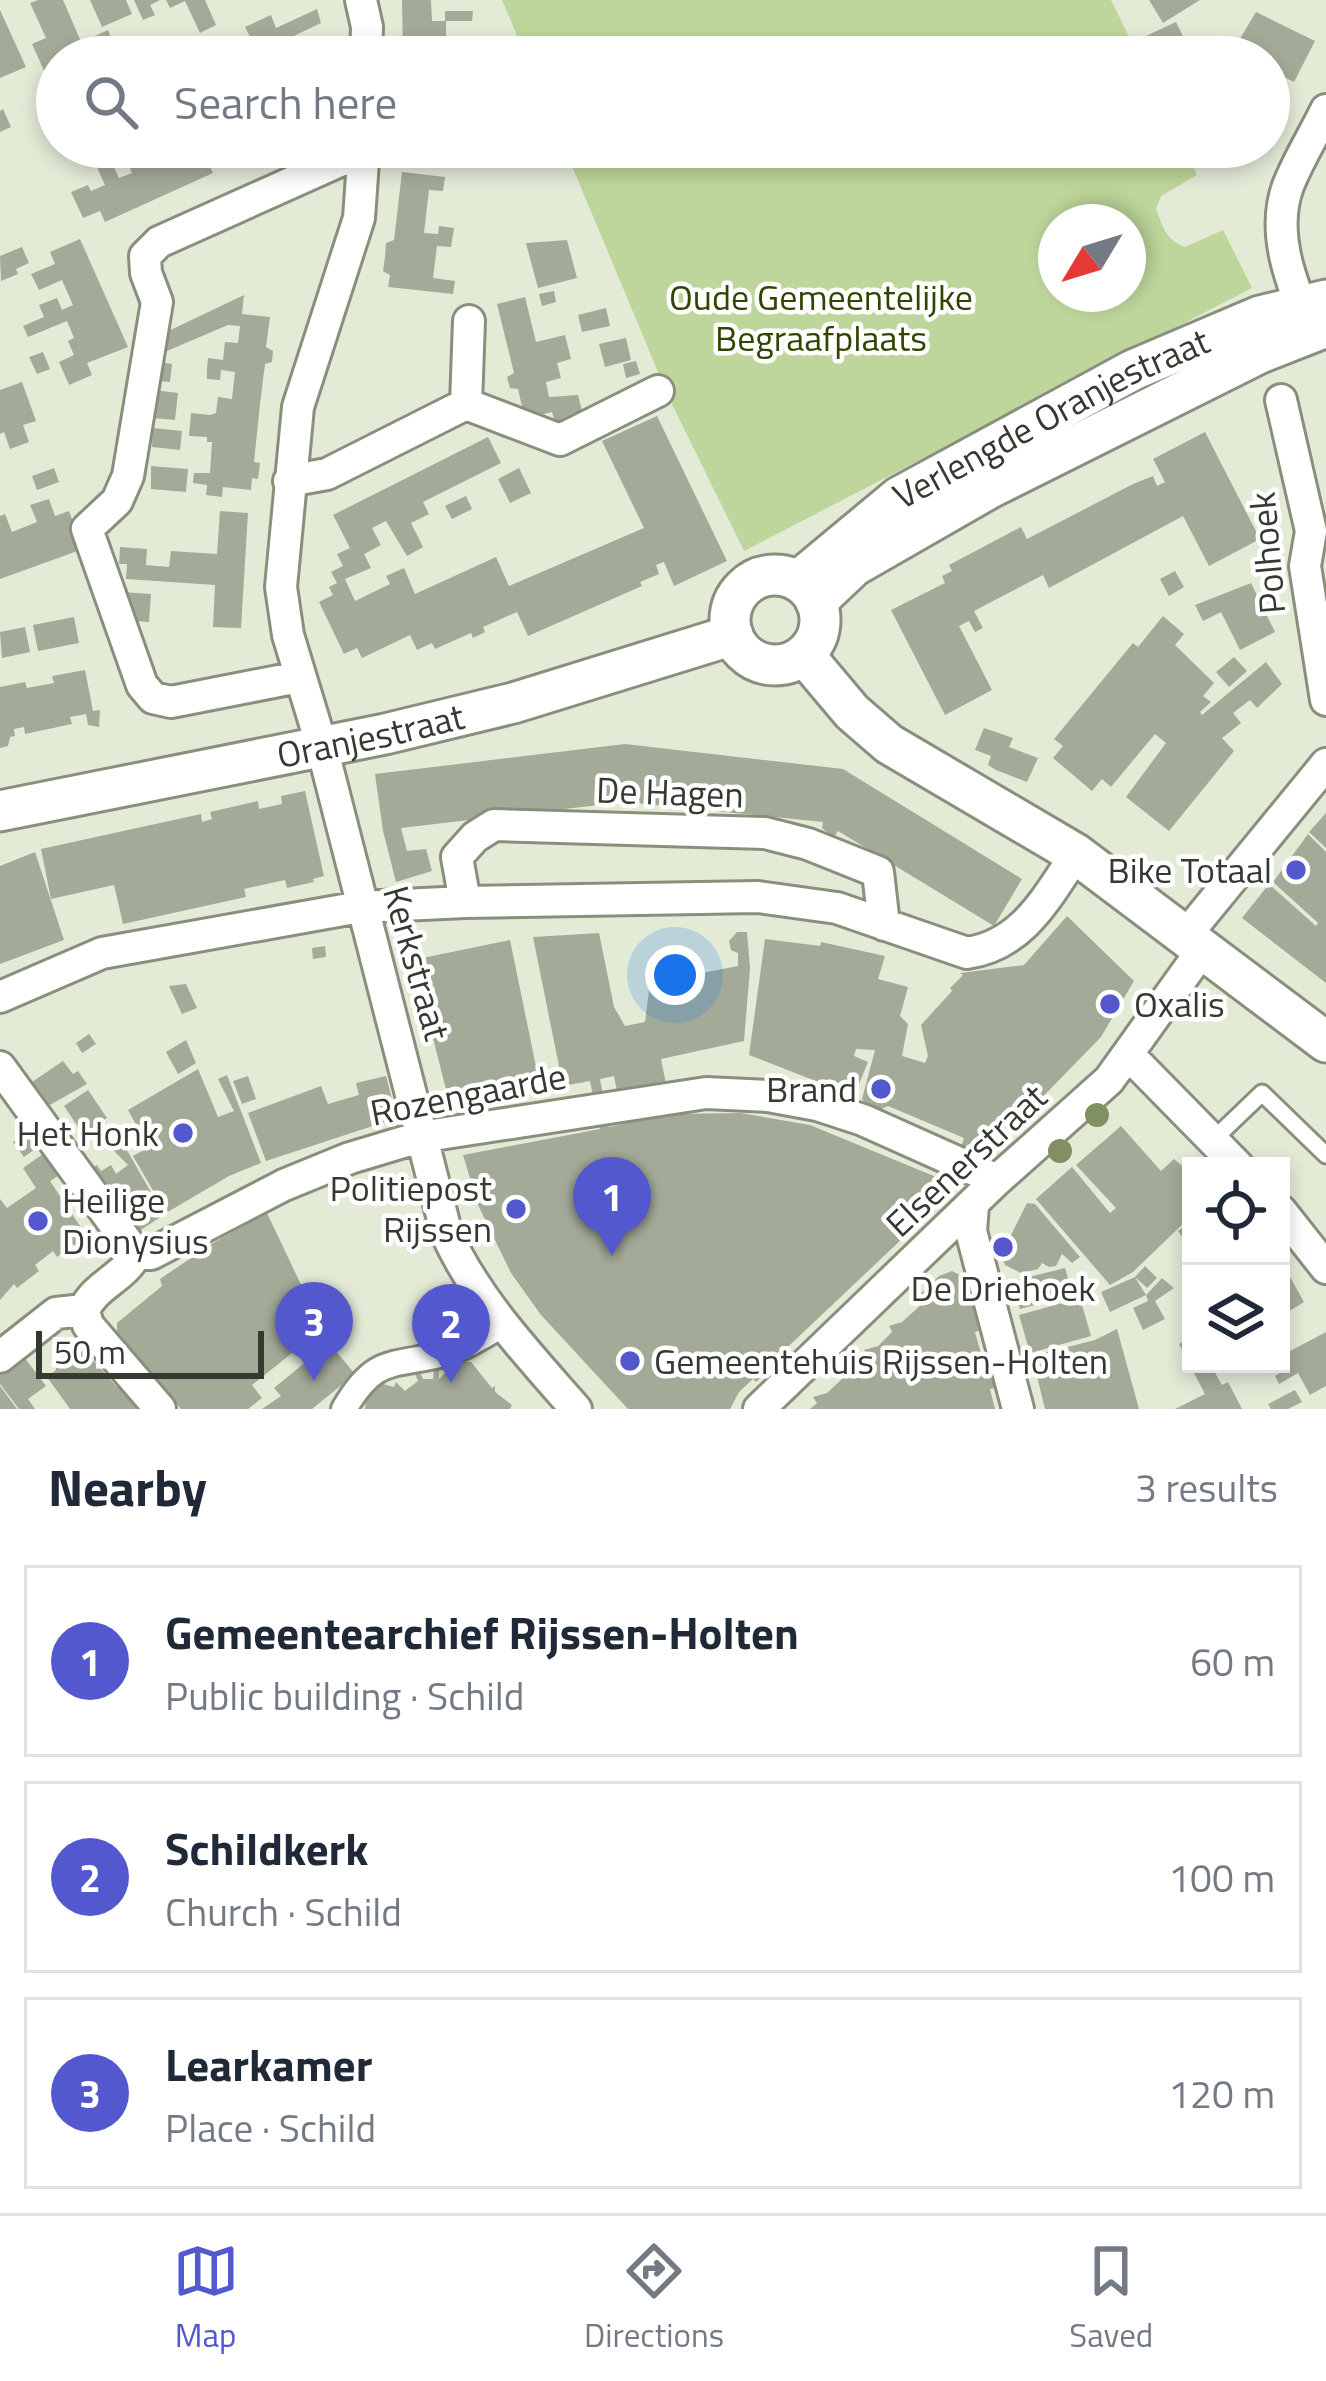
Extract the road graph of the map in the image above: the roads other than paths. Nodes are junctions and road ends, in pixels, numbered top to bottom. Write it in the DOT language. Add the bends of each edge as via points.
graph roads {
  1 [pos="361,0"];
  2 [pos="367,36"];
  3 [pos="1326,110"];
  4 [pos="322,168"];
  5 [pos="363,168"];
  6 [pos="1316,316"];
  7 [pos="469,321"];
  8 [pos="658,391"];
  9 [pos="1281,400"];
  10 [pos="466,404"];
  11 [pos="289,482"];
  12 [pos="807,591"];
  13 [pos="733,635"];
  14 [pos="804,656"];
  15 [pos="299,677"];
  16 [pos="1326,700"];
  17 [pos="322,747"];
  18 [pos="1326,764"];
  19 [pos="0,811"];
  20 [pos="1076,854"];
  21 [pos="465,902"];
  22 [pos="360,908"];
  23 [pos="884,925"];
  24 [pos="1194,942"];
  25 [pos="0,997"];
  26 [pos="1326,1042"];
  27 [pos="1129,1055"];
  28 [pos="0,1066"];
  29 [pos="420,1138"];
  30 [pos="1213,1139"];
  31 [pos="1326,1155"];
  32 [pos="1230,1157"];
  33 [pos="998,1180"];
  34 [pos="973,1205"];
  35 [pos="1290,1222"];
  36 [pos="136,1254"];
  37 [pos="1326,1268"];
  38 [pos="84,1310"];
  39 [pos="502,1325"];
  40 [pos="0,1357"];
  41 [pos="160,1409"];
  42 [pos="344,1409"];
  43 [pos="576,1409"];
  44 [pos="759,1409"];
  45 [pos="1018,1409"];
  1 -- 2 [label="street"];
  3 -- 6 [label="street" via="1286,189 1282,238 1288,275"];
  4 -- 15 [label="street" via="159,242 145,256 158,302 128,476 117,501 87,529 153,698 171,702"];
  5 -- 11 [label="street, Kerkstraat" via="359,218 298,407"];
  6 -- 12 [label="street, Verlengde Oranjestraat" via="1260,316 1133,370 899,496"];
  7 -- 10 [label="street"];
  8 -- 10 [label="street" via="560,440"];
  9 -- 16 [label="street, Polhoek" via="1311,531 1305,566"];
  10 -- 11 [label="street" via="327,474"];
  11 -- 15 [label="street, Kerkstraat" via="281,587"];
  12 -- 13 [label="street" via="781,575 747,585 730,617"];
  12 -- 14 [label="street" via="820,624"];
  13 -- 14 [label="street" via="763,664"];
  13 -- 17 [label="street, Oranjestraat" via="513,703"];
  14 -- 20 [label="street" via="889,744"];
  15 -- 17 [label="street, Kerkstraat"];
  17 -- 19 [label="street, Oranjestraat"];
  17 -- 22 [label="street, Kerkstraat"];
  18 -- 24 [label="street, Elsenerstraat"];
  20 -- 23 [label="street" via="1032,918 987,950 967,952"];
  20 -- 24 [label="street"];
  21 -- 22 [label="street"];
  21 -- 23 [label="street" via="758,897 823,905"];
  21 -- 23 [label="street, De Hagen" via="457,857 494,825 766,833 878,872"];
  22 -- 25 [label="street" via="102,953"];
  22 -- 29 [label="street, Kerkstraat"];
  24 -- 26 [label="street"];
  24 -- 27 [label="street, Elsenerstraat"];
  27 -- 30 [label="street"];
  27 -- 33 [label="street, Elsenerstraat"];
  28 -- 36 [label="street"];
  29 -- 33 [label="street, Rozengaarde" via="646,1100 741,1094 863,1120"];
  29 -- 36 [label="street, Rozengaarde" via="350,1158 151,1254"];
  29 -- 39 [label="street, Kerkstraat" via="447,1235"];
  30 -- 31 [label="lane" via="1262,1093"];
  30 -- 32 [label="street"];
  33 -- 34 [label="street, Elsenerstraat"];
  34 -- 44 [label="street, Elsenerstraat"];
  34 -- 45 [label="street" via="971,1231"];
  35 -- 37 [label="street"];
  36 -- 38 [label="street, Rozengaarde"];
  38 -- 40 [label="street, Rozengaarde" via="56,1313"];
  38 -- 41 [label="street"];
  39 -- 42 [label="street" via="442,1355 378,1368"];
  39 -- 43 [label="street, Kerkstraat"];
}
